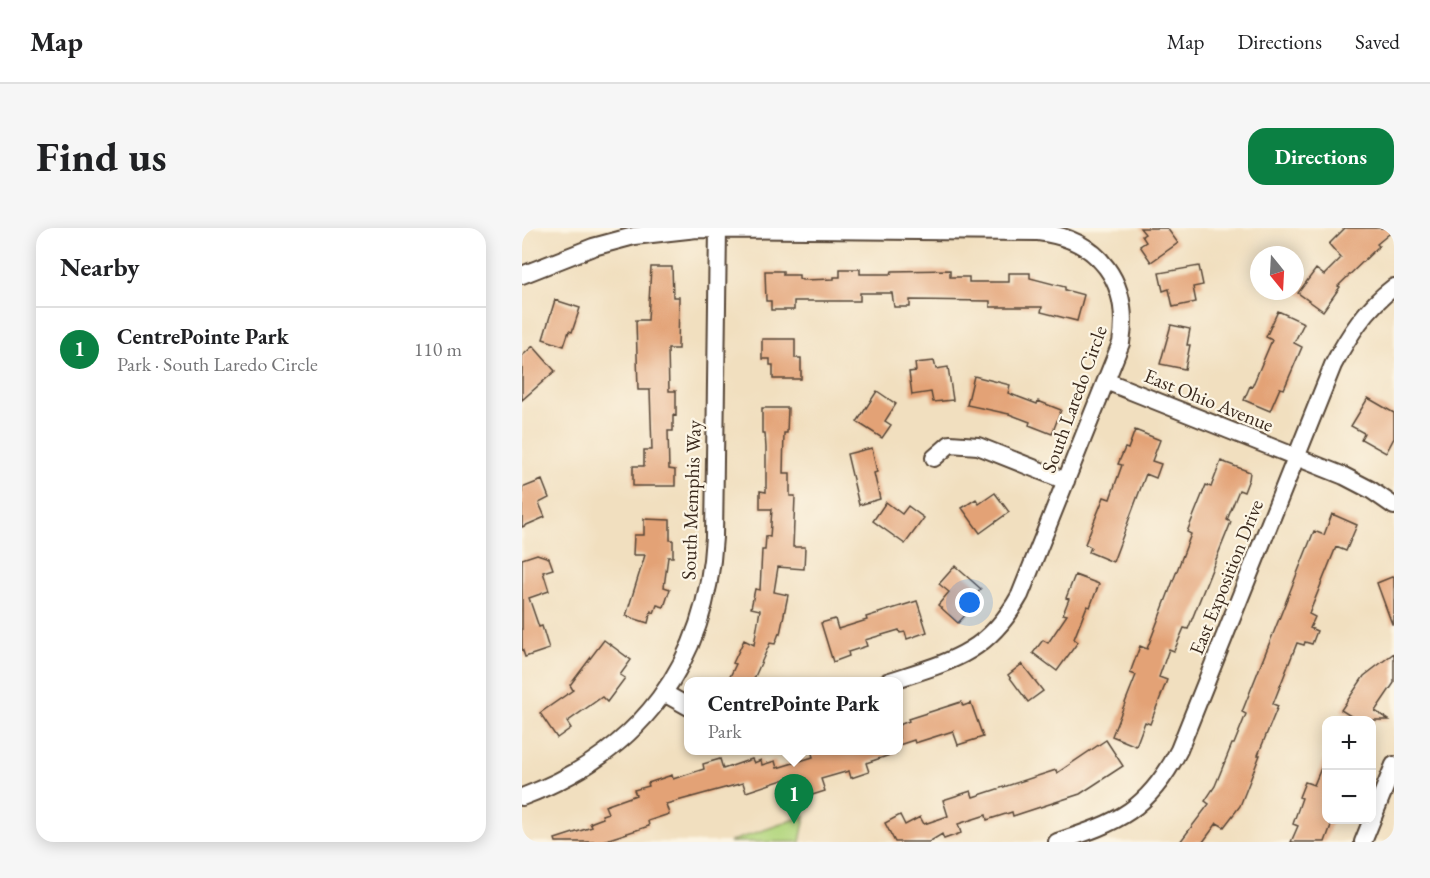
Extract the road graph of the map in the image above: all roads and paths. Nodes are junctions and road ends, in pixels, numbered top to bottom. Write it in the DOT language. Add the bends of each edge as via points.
graph roads {
  1 [pos="718,228"];
  2 [pos="927,230"];
  3 [pos="522,275"];
  4 [pos="1394,287"];
  5 [pos="1106,381"];
  6 [pos="1296,457"];
  7 [pos="934,458"];
  8 [pos="1066,481"];
  9 [pos="1394,506"];
  10 [pos="899,677"];
  11 [pos="664,693"];
  12 [pos="684,704"];
  13 [pos="1394,765"];
  14 [pos="523,794"];
  15 [pos="1057,842"];
  16 [pos="1363,842"];
  1 -- 2 [label="street, South Laredo Circle"];
  1 -- 3 [label="street, South Laredo Circle" via="634,236 593,247"];
  1 -- 11 [label="street, South Memphis Way" via="713,559 699,624"];
  2 -- 5 [label="street, South Laredo Circle" via="1052,234 1089,250 1113,277 1124,311 1121,343"];
  4 -- 6 [label="street, East Exposition Drive" via="1377,300 1346,342"];
  5 -- 6 [label="street, East Ohio Avenue"];
  5 -- 8 [label="street, South Laredo Circle"];
  6 -- 9 [label="street, East Ohio Avenue" via="1344,476"];
  6 -- 15 [label="street, East Exposition Drive" via="1167,774 1154,791 1121,818"];
  7 -- 8 [label="street" via="950,444 978,446"];
  8 -- 10 [label="street, South Laredo Circle" via="1020,595 998,629 955,659"];
  11 -- 12 [label="street"];
  11 -- 14 [label="street, South Memphis Way" via="612,748 564,779"];
  13 -- 16 [label="street"];
}
